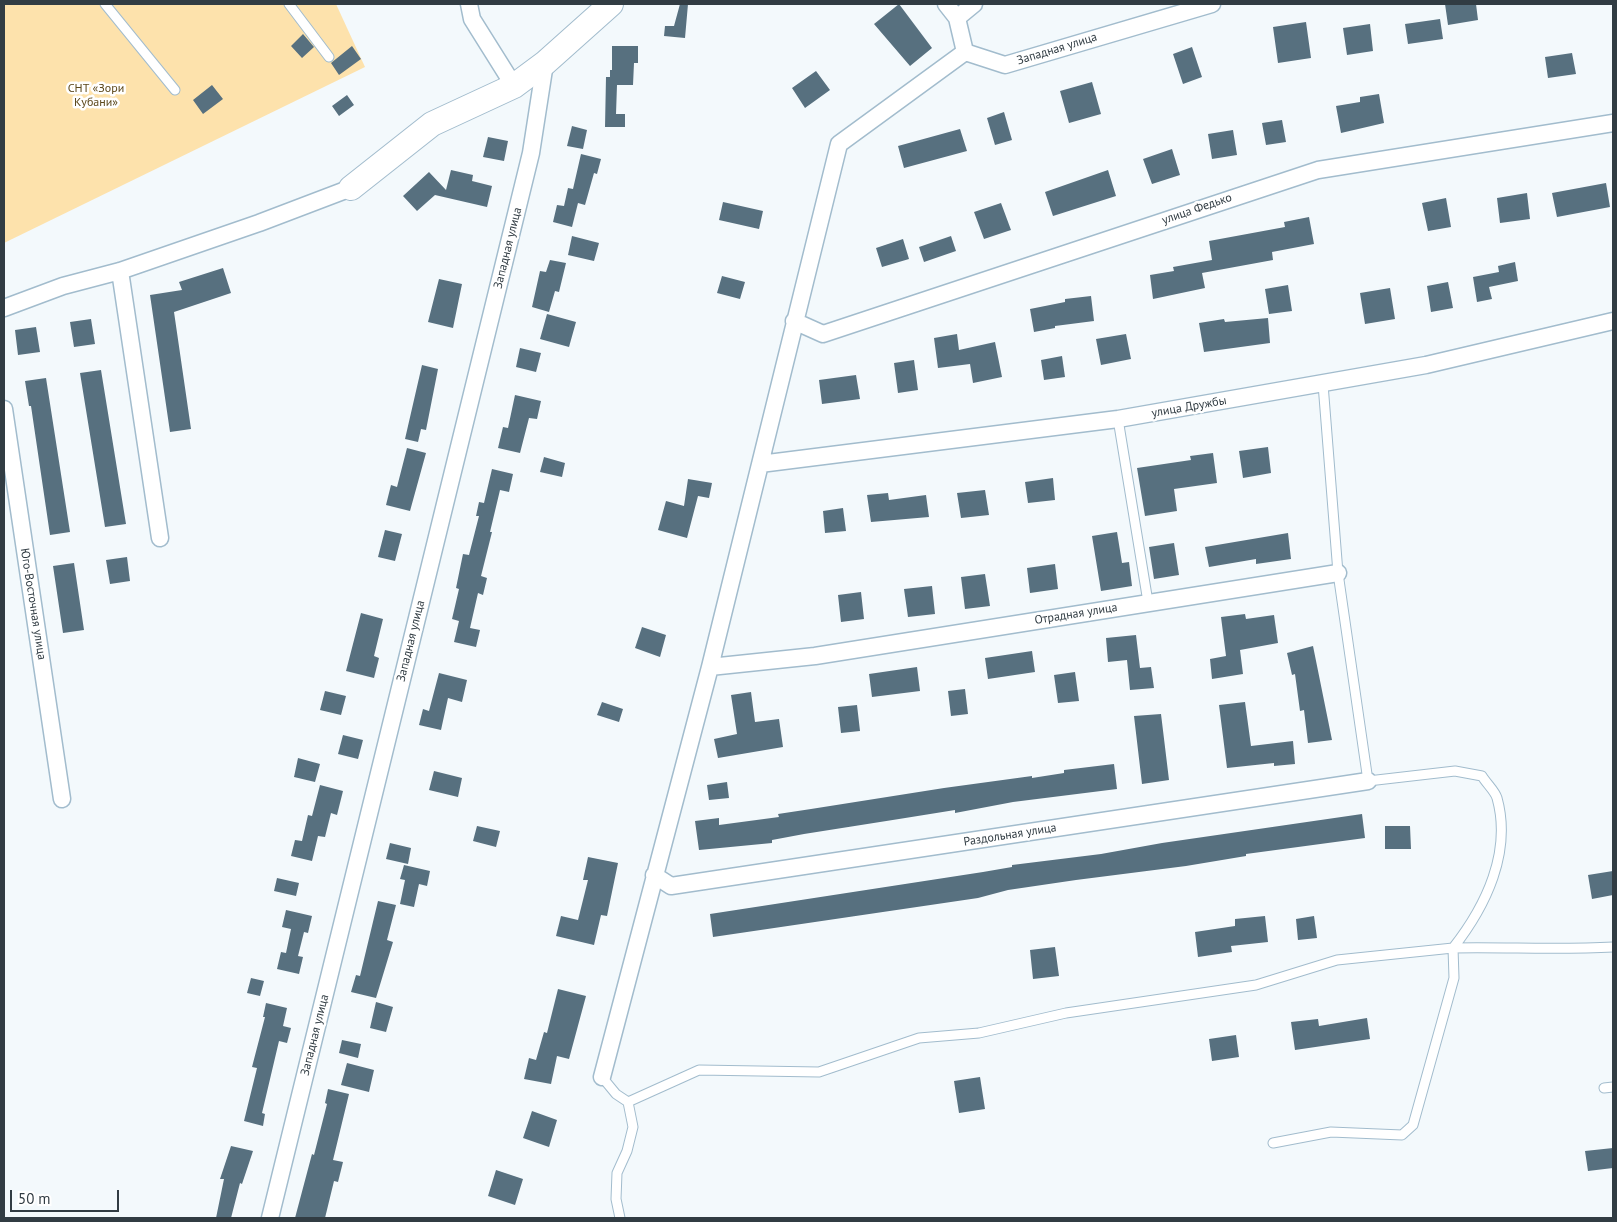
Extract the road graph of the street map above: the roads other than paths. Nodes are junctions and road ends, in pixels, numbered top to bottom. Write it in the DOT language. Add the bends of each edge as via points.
graph roads {
  1 [pos="105,4"];
  2 [pos="290,4"];
  3 [pos="469,4"];
  4 [pos="611,4"];
  5 [pos="946,4"];
  6 [pos="974,4"];
  7 [pos="1212,4"];
  8 [pos="957,18"];
  9 [pos="964,52"];
  10 [pos="329,57"];
  11 [pos="545,63"];
  12 [pos="514,86"];
  13 [pos="175,90"];
  14 [pos="1613,123"];
  15 [pos="351,188"];
  16 [pos="120,271"];
  17 [pos="4,308"];
  18 [pos="794,320"];
  19 [pos="1613,321"];
  20 [pos="1323,384"];
  21 [pos="4,409"];
  22 [pos="1118,419"];
  23 [pos="760,464"];
  24 [pos="160,538"];
  25 [pos="1338,573"];
  26 [pos="1148,602"];
  27 [pos="710,667"];
  28 [pos="1368,781"];
  29 [pos="62,799"];
  30 [pos="654,875"];
  31 [pos="1613,947"];
  32 [pos="1453,948"];
  33 [pos="602,1077"];
  34 [pos="628,1102"];
  35 [pos="1273,1143"];
  36 [pos="270,1218"];
  37 [pos="620,1218"];
  1 -- 13 [label="lane"];
  2 -- 10 [label="lane"];
  3 -- 12 [label="street" via="472,19"];
  4 -- 11 [label="street"];
  5 -- 8 [label="street"];
  6 -- 8 [label="street"];
  7 -- 9 [label="street, Западная улица" via="1005,65"];
  8 -- 9 [label="street"];
  9 -- 18 [label="street" via="839,144"];
  11 -- 12 [label="street"];
  11 -- 36 [label="street, Западная улица" via="531,153"];
  12 -- 15 [label="street" via="432,124"];
  14 -- 18 [label="street, улица Федько" via="1318,170 823,334"];
  15 -- 16 [label="street"];
  16 -- 17 [label="street" via="62,286"];
  16 -- 24 [label="street"];
  18 -- 23 [label="street"];
  19 -- 20 [label="street, улица Дружбы" via="1426,365"];
  20 -- 22 [label="street, улица Дружбы"];
  20 -- 25 [label="lane"];
  21 -- 29 [label="street, Юго-Восточная улица"];
  22 -- 23 [label="street, улица Дружбы"];
  22 -- 26 [label="lane"];
  23 -- 27 [label="street"];
  25 -- 26 [label="street, Отрадная улица"];
  25 -- 28 [label="lane"];
  26 -- 27 [label="street, Отрадная улица" via="815,656"];
  27 -- 30 [label="street"];
  28 -- 30 [label="street, Раздольная улица" via="671,886"];
  28 -- 32 [label="lane" via="1455,771 1482,776 1497,797 1503,846 1473,922"];
  30 -- 33 [label="street"];
  31 -- 32 [label="lane" via="1553,950"];
  32 -- 34 [label="lane" via="1337,960 1256,986 1066,1013 979,1033 919,1038 819,1072 699,1070"];
  32 -- 35 [label="lane" via="1454,978 1413,1125 1402,1135 1331,1132"];
  33 -- 34 [label="lane" via="616,1094"];
  34 -- 37 [label="lane" via="633,1127 617,1173 616,1199"];
}
